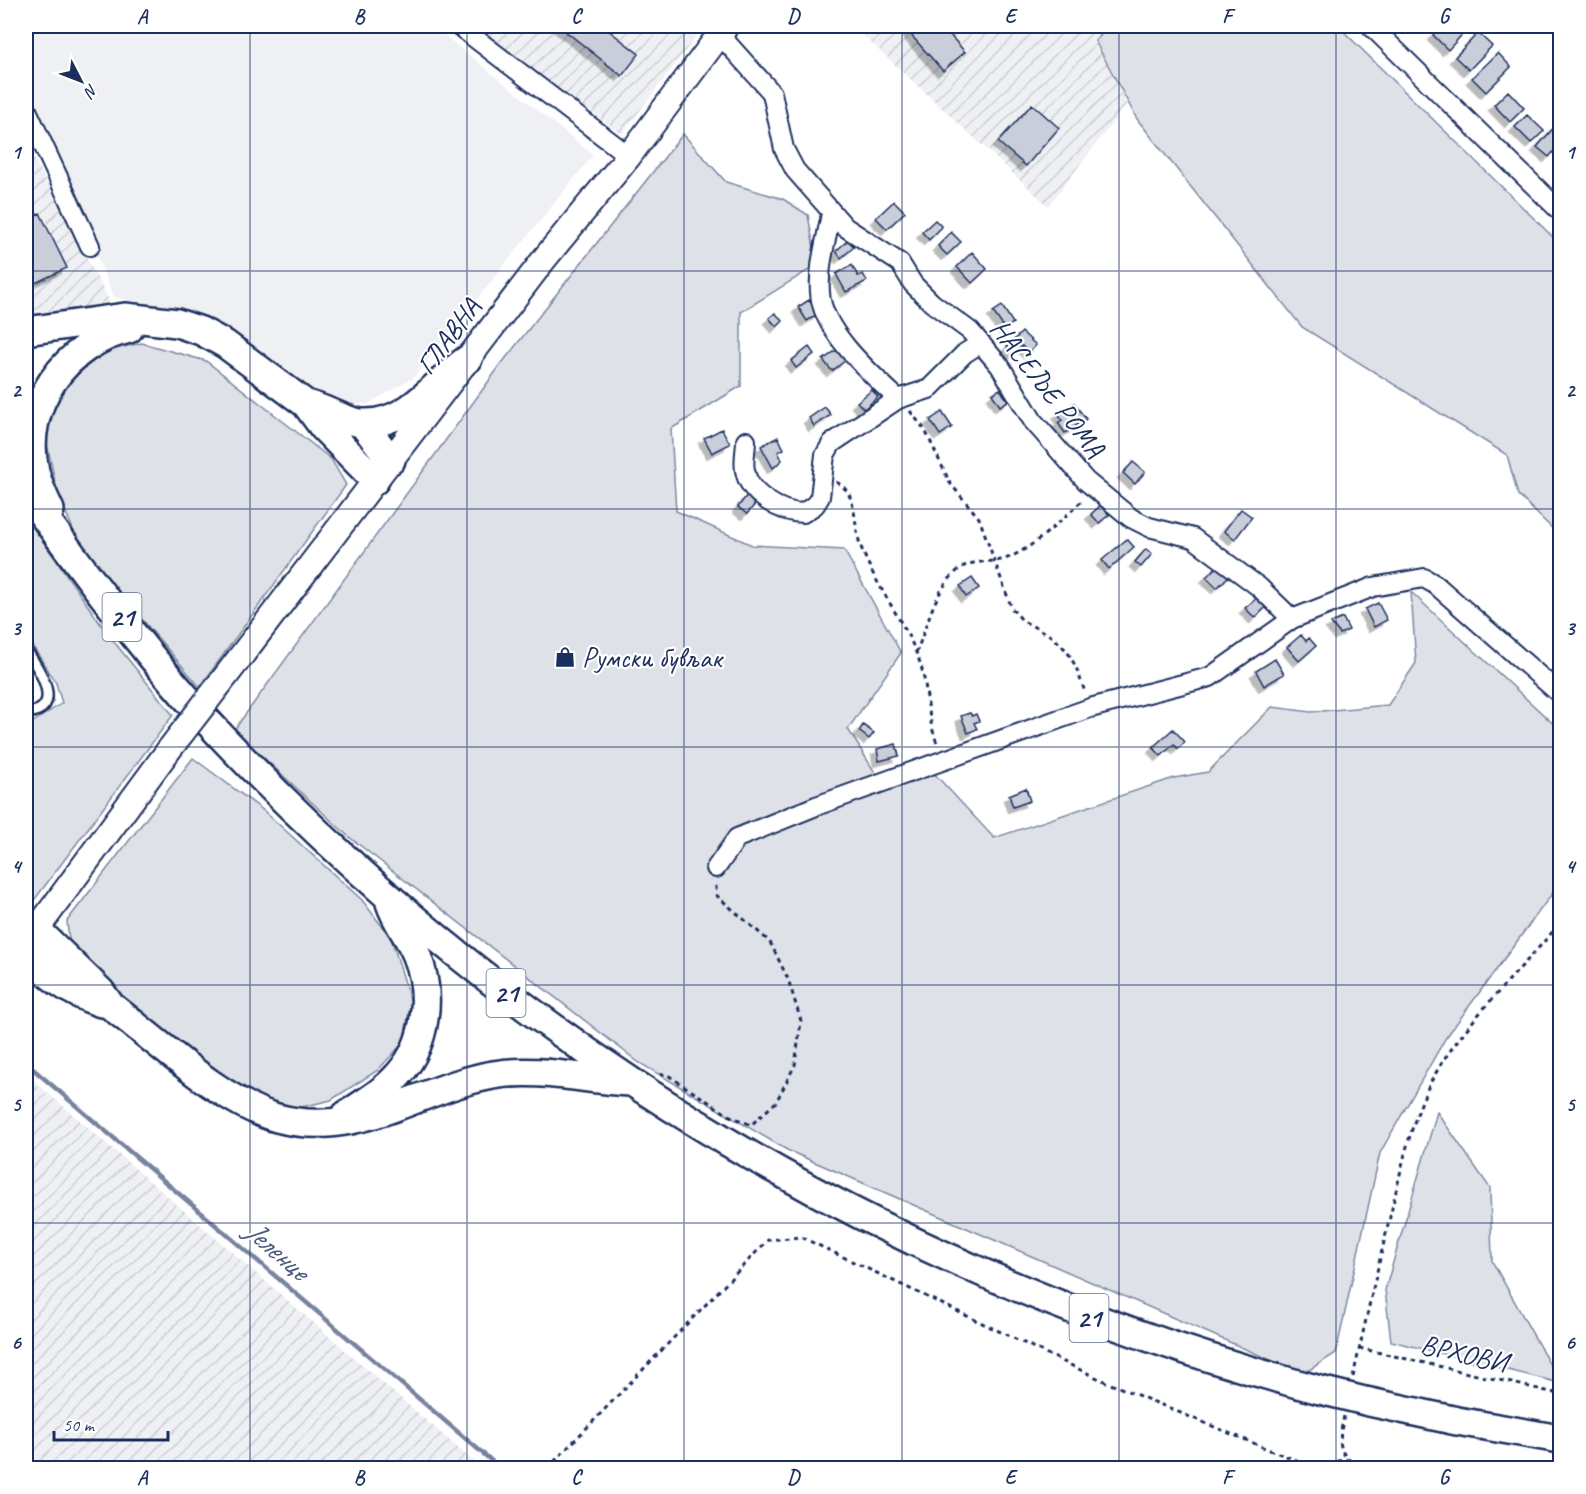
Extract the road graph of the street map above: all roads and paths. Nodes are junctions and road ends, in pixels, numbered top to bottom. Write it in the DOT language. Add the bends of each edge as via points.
graph roads {
  1 [pos="459,26"];
  2 [pos="1371,26"];
  3 [pos="723,30"];
  4 [pos="26,108"];
  5 [pos="629,156"];
  6 [pos="1560,211"];
  7 [pos="831,213"];
  8 [pos="90,246"];
  9 [pos="169,322"];
  10 [pos="26,331"];
  11 [pos="981,343"];
  12 [pos="468,358"];
  13 [pos="897,399"];
  14 [pos="306,404"];
  15 [pos="362,423"];
  16 [pos="746,441"];
  17 [pos="383,470"];
  18 [pos="824,476"];
  19 [pos="1096,489"];
  20 [pos="26,492"];
  21 [pos="64,545"];
  22 [pos="996,560"];
  23 [pos="1292,619"];
  24 [pos="26,650"];
  25 [pos="916,654"];
  26 [pos="26,667"];
  27 [pos="39,669"];
  28 [pos="1560,694"];
  29 [pos="1090,708"];
  30 [pos="26,713"];
  31 [pos="946,761"];
  32 [pos="716,868"];
  33 [pos="387,896"];
  34 [pos="1560,923"];
  35 [pos="29,941"];
  36 [pos="61,985"];
  37 [pos="26,986"];
  38 [pos="111,1006"];
  39 [pos="631,1082"];
  40 [pos="337,1120"];
  41 [pos="1359,1348"];
  42 [pos="1560,1394"];
  43 [pos="1354,1397"];
  44 [pos="1560,1439"];
  45 [pos="1347,1459"];
  46 [pos="1354,1464"];
  47 [pos="548,1468"];
  48 [pos="1360,1468"];
  49 [pos="1372,1468"];
  1 -- 5 [label="street"];
  2 -- 6 [label="street"];
  3 -- 5 [label="main road, ГЛАВНА"];
  3 -- 7 [label="street, НАСЕЉЕ РОМА" via="772,93 784,149 795,170"];
  4 -- 8 [label="street"];
  5 -- 12 [label="main road, ГЛАВНА"];
  7 -- 11 [label="street, НАСЕЉЕ РОМА" via="900,263 932,303"];
  7 -- 13 [label="street" via="819,282 823,307 831,325 861,363"];
  9 -- 10 [label="main road" via="126,317"];
  9 -- 14 [label="main road" via="191,327 225,344"];
  9 -- 21 [label="main road" via="114,333 90,344 63,366 42,398 33,430 35,471"];
  11 -- 13 [label="street" via="928,388"];
  11 -- 19 [label="street, НАСЕЉЕ РОМА" via="1000,366 1033,421"];
  12 -- 15 [label="main road" via="408,409 384,420"];
  12 -- 17 [label="main road, ГЛАВНА"];
  13 -- 18 [label="street" via="832,443 825,455"];
  13 -- 22 [label="path" via="917,417 950,483 979,518"];
  14 -- 15 [label="main road"];
  14 -- 17 [label="main road" via="323,427"];
  15 -- 17 [label="main road"];
  16 -- 18 [label="street" via="744,471 750,483 781,509 803,513 815,506"];
  17 -- 35 [label="main road, ГЛАВНА, bridge" via="168,751"];
  18 -- 25 [label="path" via="843,485 850,495 860,545"];
  19 -- 22 [label="path" via="1044,535 1008,558"];
  19 -- 23 [label="street, НАСЕЉЕ РОМА" via="1131,518 1149,527 1193,538 1259,587"];
  20 -- 21 [label="main road, 21"];
  21 -- 33 [label="main road, 21" via="179,690 222,737"];
  22 -- 25 [label="path" via="959,568 948,580 939,591"];
  22 -- 29 [label="path" via="1012,609 1067,651"];
  23 -- 28 [label="street" via="1373,587 1424,578"];
  23 -- 29 [label="street" via="1210,677"];
  24 -- 27 [label="lane"];
  25 -- 31 [label="path" via="930,729"];
  26 -- 27 [label="lane"];
  27 -- 30 [label="lane" via="46,697 36,711"];
  29 -- 31 [label="street"];
  31 -- 32 [label="street" via="737,838"];
  32 -- 39 [label="path" via="716,895 770,942 788,979 801,1021 795,1065 776,1102 751,1125 730,1116 666,1074"];
  33 -- 39 [label="main road, 21" via="532,1014"];
  33 -- 40 [label="main road" via="424,977 422,1032 400,1073 369,1101"];
  34 -- 41 [label="path" via="1461,1039 1426,1091 1395,1194"];
  35 -- 36 [label="main road" via="45,973"];
  35 -- 38 [label="main road" via="101,992"];
  36 -- 37 [label="main road" via="45,982"];
  36 -- 38 [label="main road"];
  38 -- 40 [label="main road" via="250,1107 290,1120"];
  39 -- 40 [label="main road" via="546,1074 493,1075 373,1116"];
  39 -- 43 [label="main road, 21, bridge" via="831,1201 956,1262 1121,1329 1254,1372"];
  41 -- 42 [label="path, ВРХОВИ"];
  41 -- 43 [label="path"];
  43 -- 44 [label="main road, 21" via="1456,1421"];
  43 -- 45 [label="path" via="1340,1448"];
  45 -- 46 [label="path"];
  45 -- 47 [label="path" via="1315,1467 1270,1450 1106,1382 801,1237 768,1240"];
  46 -- 48 [label="path"];
  46 -- 49 [label="path"];
}
